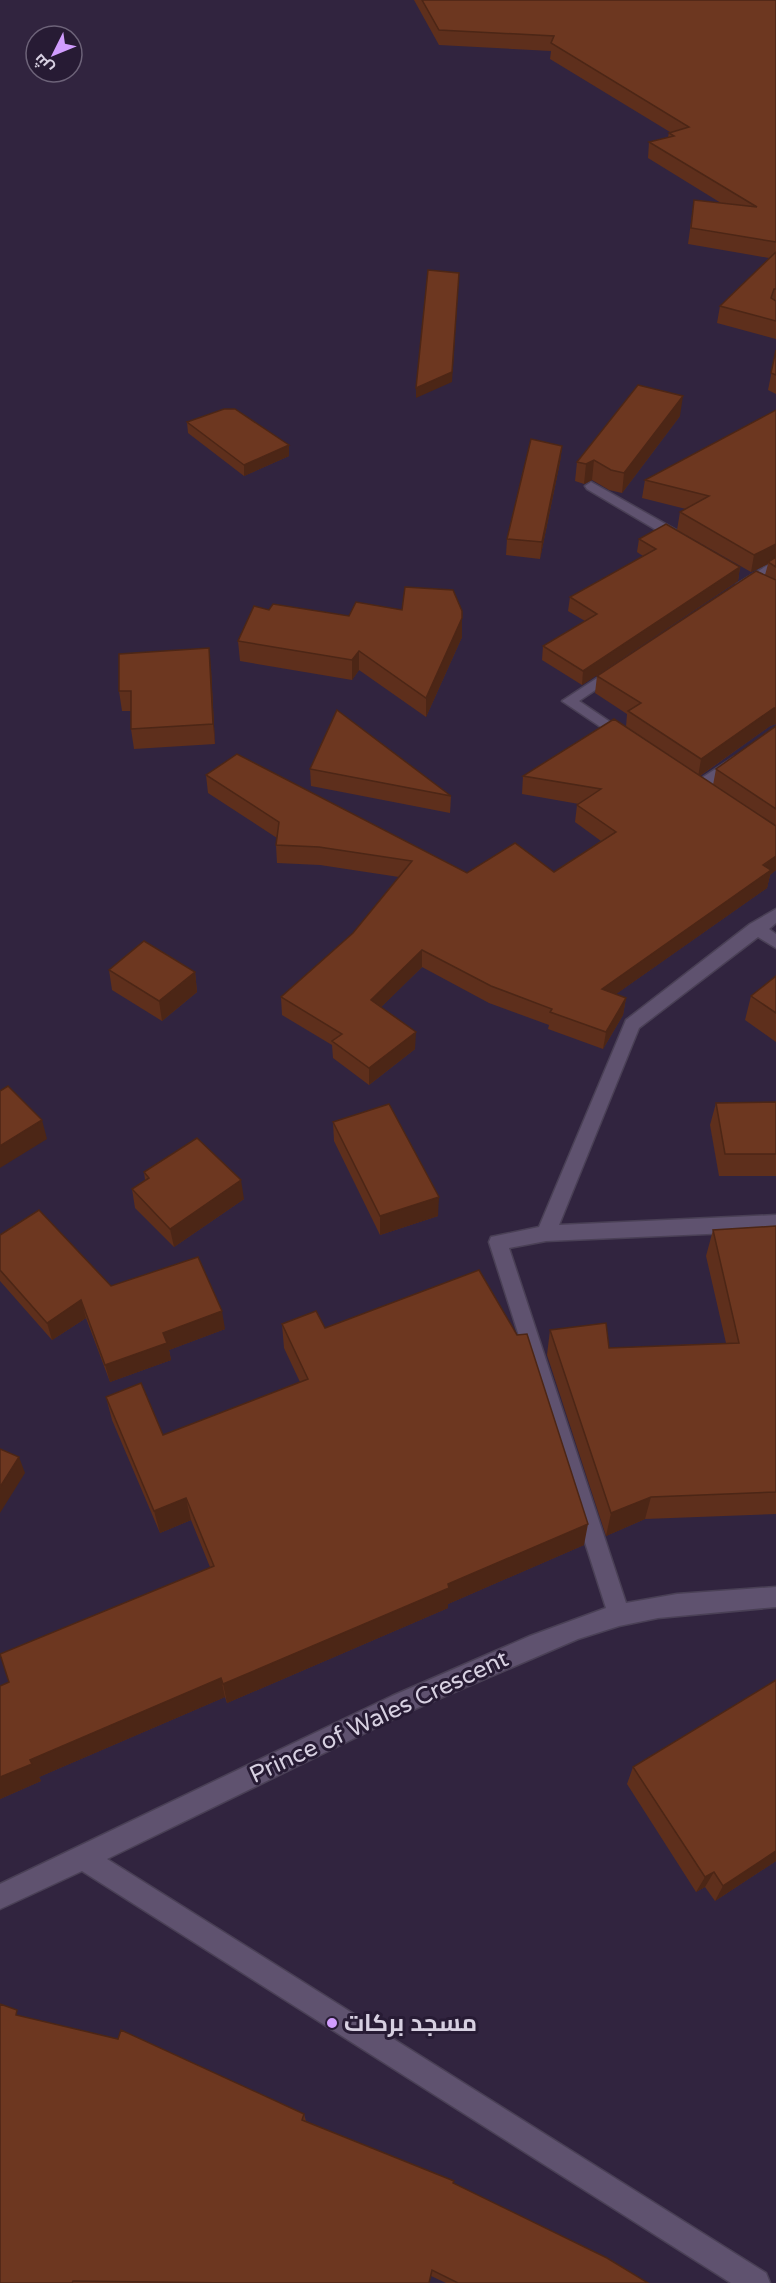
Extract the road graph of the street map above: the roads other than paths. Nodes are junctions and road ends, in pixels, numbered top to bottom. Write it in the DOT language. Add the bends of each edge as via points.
graph roads {
  1 [pos="591,486"];
  2 [pos="692,545"];
  3 [pos="776,564"];
  4 [pos="747,577"];
  5 [pos="768,590"];
  6 [pos="733,593"];
  7 [pos="627,663"];
  8 [pos="639,747"];
  9 [pos="747,752"];
  10 [pos="699,787"];
  11 [pos="776,915"];
  12 [pos="756,928"];
  13 [pos="776,942"];
  14 [pos="776,1223"];
  15 [pos="546,1233"];
  16 [pos="776,1597"];
  17 [pos="619,1616"];
  18 [pos="85,1859"];
  19 [pos="0,1897"];
  20 [pos="756,2283"];
  1 -- 2 [label="street"];
  3 -- 4 [label="street"];
  4 -- 5 [label="street"];
  4 -- 6 [label="street"];
  7 -- 8 [label="street" via="569,701"];
  9 -- 10 [label="street"];
  11 -- 12 [label="street"];
  12 -- 13 [label="street"];
  12 -- 15 [label="street" via="632,1024"];
  14 -- 15 [label="street"];
  15 -- 17 [label="street" via="498,1242"];
  16 -- 17 [label="street, Prince of Wales Crescent" via="683,1603"];
  17 -- 18 [label="street, Prince of Wales Crescent" via="560,1634 387,1709"];
  18 -- 19 [label="street, Prince of Wales Crescent"];
  18 -- 20 [label="street"];
}
